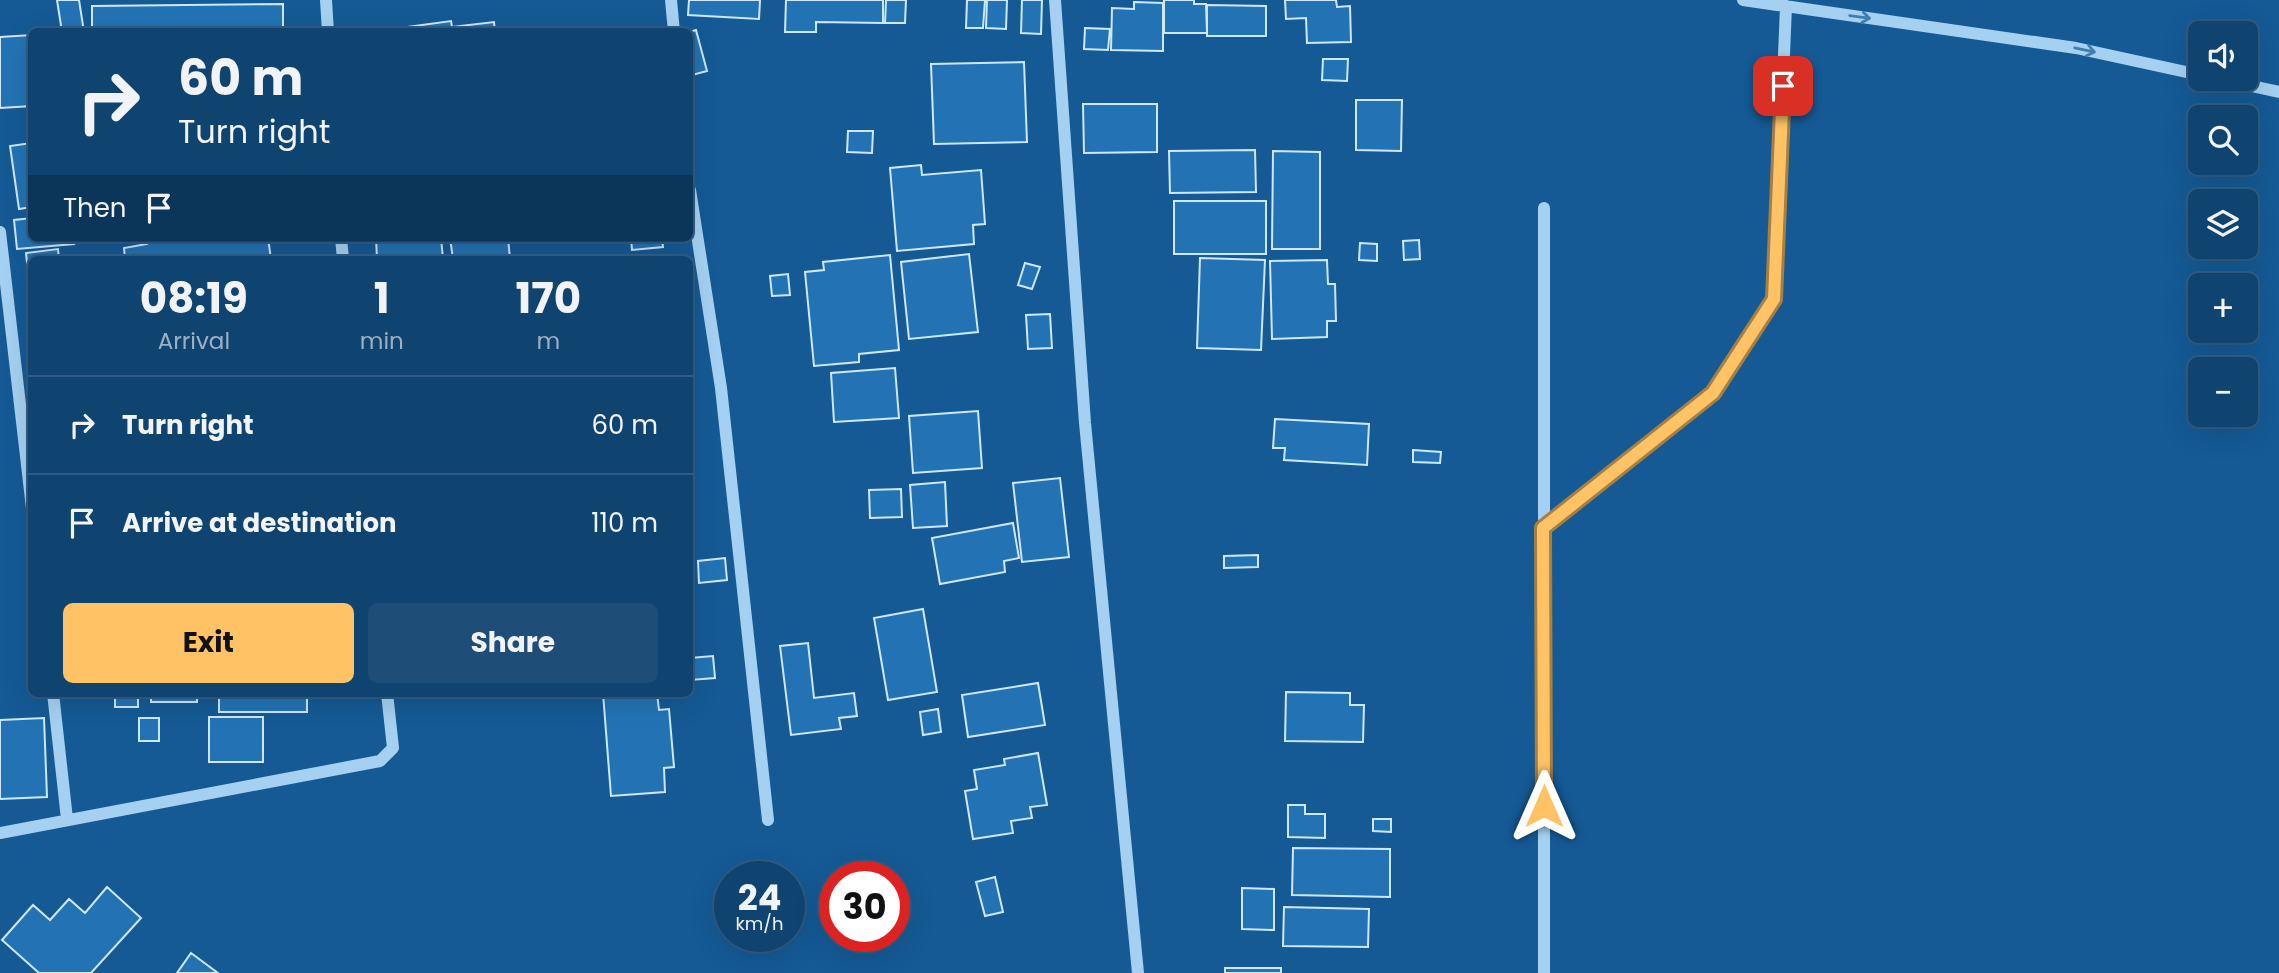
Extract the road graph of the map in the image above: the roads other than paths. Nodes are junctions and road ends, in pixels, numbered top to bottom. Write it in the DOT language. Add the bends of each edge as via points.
graph roads {
  1 [pos="326,0"];
  2 [pos="671,0"];
  3 [pos="1055,0"];
  4 [pos="1744,0"];
  5 [pos="1786,6"];
  6 [pos="328,28"];
  7 [pos="674,28"];
  8 [pos="2188,72"];
  9 [pos="2258,87"];
  10 [pos="2279,92"];
  11 [pos="1544,208"];
  12 [pos="693,209"];
  13 [pos="0,232"];
  14 [pos="28,474"];
  15 [pos="1543,528"];
  16 [pos="53,697"];
  17 [pos="387,697"];
  18 [pos="67,819"];
  19 [pos="768,820"];
  20 [pos="0,833"];
  21 [pos="1138,973"];
  22 [pos="1545,973"];
  1 -- 6 [label="street"];
  2 -- 7 [label="street"];
  3 -- 21 [label="street" via="1085,423"];
  4 -- 5 [label="street"];
  5 -- 8 [label="street, one-way" via="2076,48"];
  5 -- 15 [label="street" via="1774,299 1713,393"];
  9 -- 10 [label="street"];
  11 -- 15 [label="street"];
  12 -- 19 [label="street" via="721,388"];
  13 -- 14 [label="street"];
  15 -- 22 [label="street"];
  16 -- 18 [label="street"];
  17 -- 18 [label="street" via="393,748 380,761"];
  18 -- 20 [label="street"];
}
